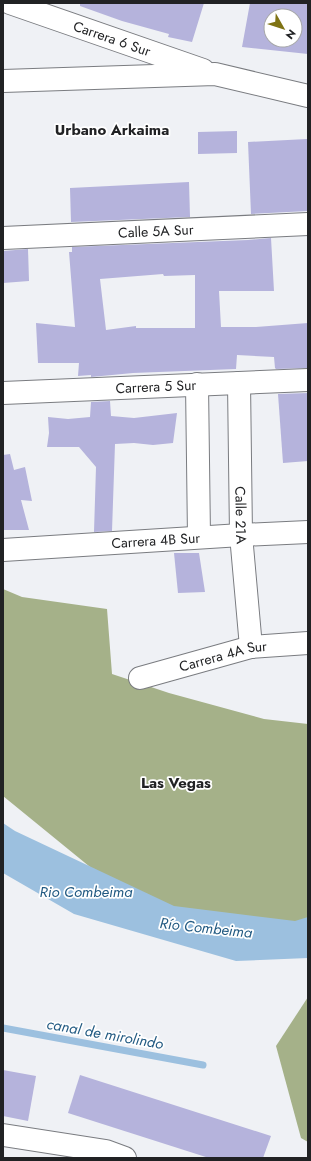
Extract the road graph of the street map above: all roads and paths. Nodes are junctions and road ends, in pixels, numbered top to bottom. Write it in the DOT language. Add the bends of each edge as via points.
graph roads {
  1 [pos="10,3"];
  2 [pos="215,74"];
  3 [pos="3,81"];
  4 [pos="308,96"];
  5 [pos="308,224"];
  6 [pos="3,238"];
  7 [pos="308,380"];
  8 [pos="239,383"];
  9 [pos="197,384"];
  10 [pos="3,393"];
  11 [pos="308,532"];
  12 [pos="241,535"];
  13 [pos="199,537"];
  14 [pos="3,550"];
  15 [pos="308,643"];
  16 [pos="251,647"];
  17 [pos="140,678"];
  18 [pos="3,1135"];
  19 [pos="125,1158"];
  1 -- 2 [label="street, Carrera 6 Sur"];
  2 -- 3 [label="street, Carrera 6 Sur"];
  2 -- 4 [label="street, Carrera 6 Sur"];
  5 -- 6 [label="street, Calle 5A Sur"];
  7 -- 8 [label="street, Carrera 5 Sur"];
  8 -- 9 [label="street, Carrera 5 Sur"];
  8 -- 12 [label="street, Calle 21A"];
  9 -- 10 [label="street, Carrera 5 Sur"];
  9 -- 13 [label="street"];
  11 -- 12 [label="street, Carrera 4B Sur"];
  12 -- 13 [label="street, Carrera 4B Sur"];
  12 -- 16 [label="street, Calle 21A"];
  13 -- 14 [label="street, Carrera 4B Sur"];
  15 -- 16 [label="street, Carrera 4A Sur"];
  16 -- 17 [label="street, Carrera 4A Sur"];
  18 -- 19 [label="street" via="106,1151"];
}
